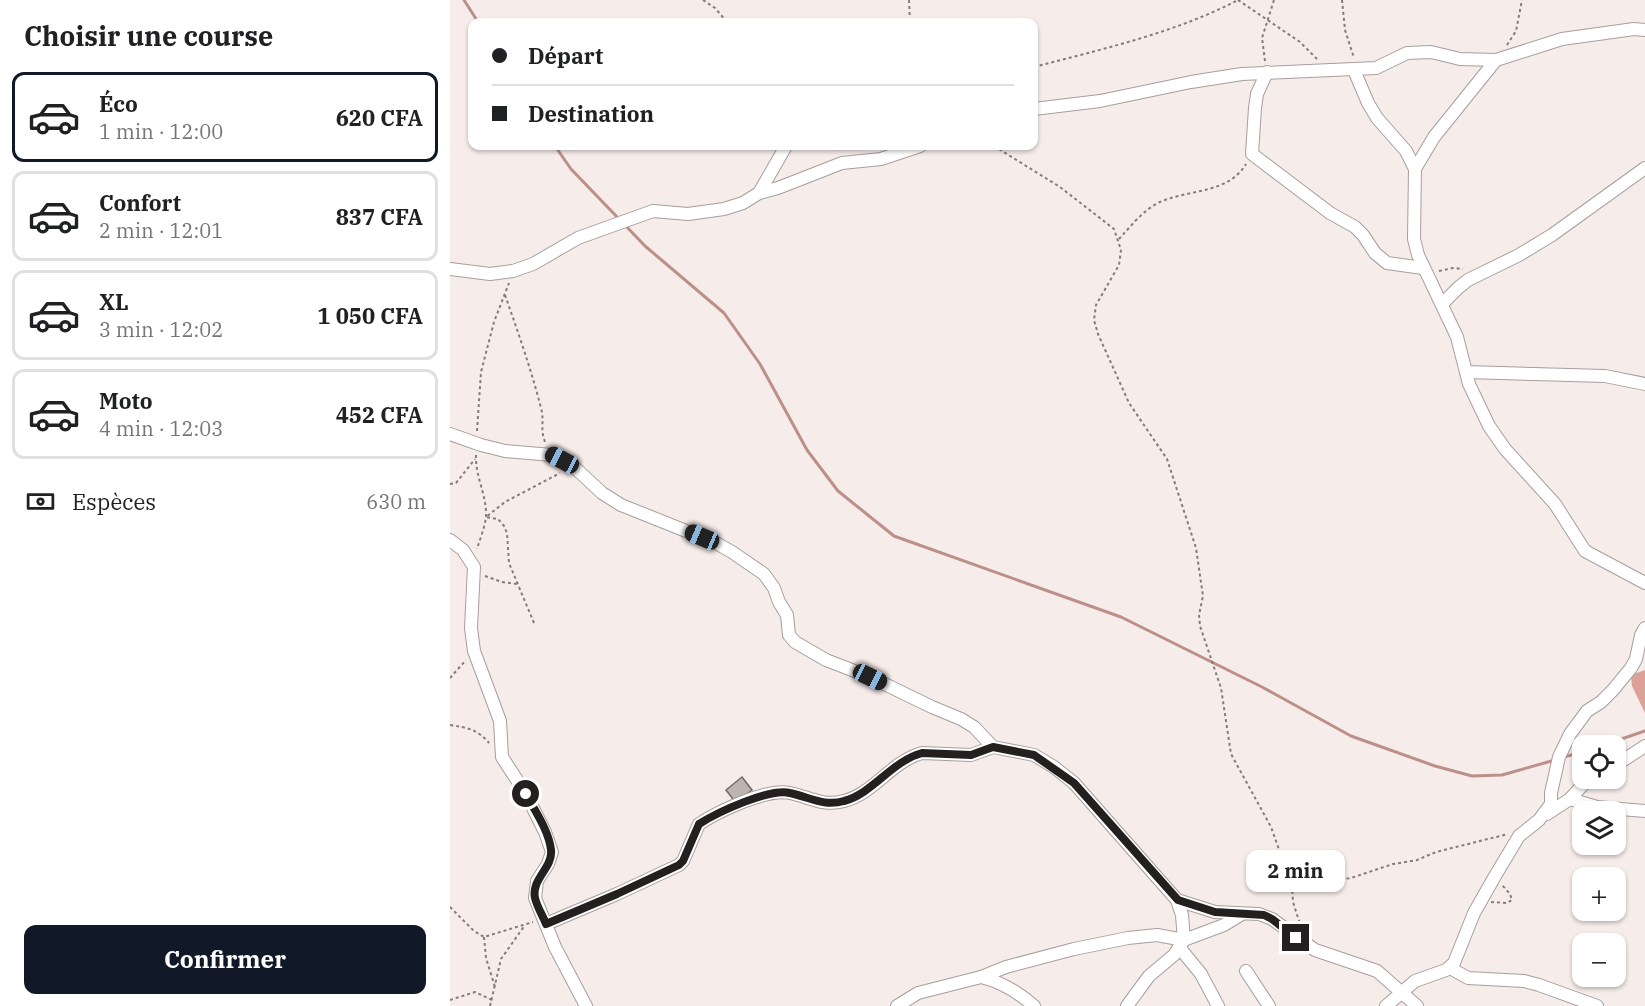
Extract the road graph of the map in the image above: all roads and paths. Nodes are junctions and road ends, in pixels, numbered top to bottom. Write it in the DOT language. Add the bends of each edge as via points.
graph roads {
  1 [pos="703,0"];
  2 [pos="909,0"];
  3 [pos="1237,0"];
  4 [pos="1274,0"];
  5 [pos="1342,0"];
  6 [pos="1522,0"];
  7 [pos="724,18"];
  8 [pos="910,18"];
  9 [pos="1268,21"];
  10 [pos="1645,30"];
  11 [pos="1497,60"];
  12 [pos="1038,66"];
  13 [pos="1328,69"];
  14 [pos="1354,70"];
  15 [pos="1266,72"];
  16 [pos="1038,109"];
  17 [pos="784,150"];
  18 [pos="908,150"];
  19 [pos="1000,150"];
  20 [pos="1252,154"];
  21 [pos="1645,168"];
  22 [pos="1415,169"];
  23 [pos="759,193"];
  24 [pos="1119,239"];
  25 [pos="1423,268"];
  26 [pos="450,269"];
  27 [pos="513,272"];
  28 [pos="1480,274"];
  29 [pos="504,295"];
  30 [pos="1442,304"];
  31 [pos="1466,372"];
  32 [pos="1645,384"];
  33 [pos="450,434"];
  34 [pos="476,443"];
  35 [pos="552,455"];
  36 [pos="476,459"];
  37 [pos="573,466"];
  38 [pos="450,484"];
  39 [pos="486,517"];
  40 [pos="450,540"];
  41 [pos="474,567"];
  42 [pos="517,584"];
  43 [pos="1645,584"];
  44 [pos="534,623"];
  45 [pos="1645,628"];
  46 [pos="474,651"];
  47 [pos="450,678"];
  48 [pos="450,725"];
  49 [pos="1645,746"];
  50 [pos="993,747"];
  51 [pos="502,756"];
  52 [pos="1626,758"];
  53 [pos="1579,789"];
  54 [pos="1570,799"];
  55 [pos="1645,812"];
  56 [pos="1539,820"];
  57 [pos="1525,830"];
  58 [pos="1495,876"];
  59 [pos="1292,886"];
  60 [pos="1178,900"];
  61 [pos="1480,904"];
  62 [pos="450,907"];
  63 [pos="1242,914"];
  64 [pos="546,924"];
  65 [pos="525,925"];
  66 [pos="1300,926"];
  67 [pos="484,937"];
  68 [pos="1181,944"];
  69 [pos="1450,968"];
  70 [pos="1246,971"];
  71 [pos="981,977"];
  72 [pos="496,989"];
  73 [pos="1400,992"];
  74 [pos="450,1000"];
  75 [pos="492,1000"];
  76 [pos="490,1006"];
  77 [pos="586,1006"];
  78 [pos="897,1006"];
  79 [pos="1034,1006"];
  80 [pos="1127,1006"];
  81 [pos="1218,1006"];
  82 [pos="1269,1006"];
  83 [pos="1386,1006"];
  84 [pos="1417,1006"];
  85 [pos="1597,1006"];
  1 -- 7 [label="path"];
  2 -- 8 [label="path"];
  3 -- 9 [label="path"];
  3 -- 12 [label="path" via="1211,14 1112,47"];
  4 -- 9 [label="path"];
  5 -- 14 [label="path"];
  6 -- 11 [label="path" via="1516,31"];
  9 -- 13 [label="path" via="1300,42"];
  9 -- 15 [label="path" via="1262,38"];
  10 -- 11 [label="street" via="1562,39"];
  11 -- 14 [label="street" via="1407,53 1376,68"];
  11 -- 22 [label="street" via="1434,137"];
  13 -- 14 [label="street"];
  13 -- 15 [label="street"];
  14 -- 22 [label="street" via="1373,111 1406,151"];
  15 -- 16 [label="street"];
  15 -- 20 [label="street" via="1257,94"];
  17 -- 23 [label="street"];
  18 -- 23 [label="street" via="881,159 842,163"];
  19 -- 24 [label="path" via="1060,187 1114,229"];
  20 -- 24 [label="path" via="1233,180 1158,203"];
  20 -- 25 [label="street" via="1330,213 1355,227 1375,254 1388,263"];
  21 -- 28 [label="street" via="1552,235"];
  22 -- 25 [label="street" via="1414,239"];
  23 -- 27 [label="street" via="743,203 699,213 645,213 578,238"];
  24 -- 59 [label="path" via="1119,265 1096,305 1094,320 1129,402 1167,459 1196,548 1203,596 1200,626 1221,688 1231,754 1271,827"];
  25 -- 28 [label="path" via="1436,272 1458,268"];
  25 -- 30 [label="street"];
  26 -- 27 [label="street" via="490,274"];
  27 -- 29 [label="path"];
  28 -- 30 [label="street"];
  29 -- 34 [label="path" via="481,372"];
  29 -- 35 [label="path" via="542,412 541,433"];
  30 -- 31 [label="street" via="1457,337"];
  31 -- 32 [label="street" via="1605,376"];
  31 -- 43 [label="street" via="1489,426 1555,504 1584,551"];
  33 -- 34 [label="street"];
  34 -- 35 [label="street" via="505,451"];
  34 -- 36 [label="path"];
  35 -- 37 [label="street"];
  36 -- 38 [label="path" via="456,483"];
  36 -- 39 [label="path"];
  37 -- 39 [label="path" via="505,502"];
  37 -- 50 [label="street" via="621,505 716,543 764,574 787,615 789,635 804,649 961,719"];
  39 -- 41 [label="path"];
  39 -- 42 [label="path" via="498,519 504,526"];
  40 -- 41 [label="street" via="463,550"];
  41 -- 42 [label="path" via="487,577"];
  41 -- 46 [label="street"];
  42 -- 44 [label="path"];
  45 -- 56 [label="street" via="1631,668 1607,696 1587,711 1570,734 1559,757 1551,804"];
  46 -- 47 [label="path"];
  46 -- 51 [label="street" via="500,721"];
  48 -- 51 [label="path" via="480,732"];
  49 -- 52 [label="street"];
  50 -- 60 [label="street" via="1034,755 1074,783"];
  50 -- 64 [label="street" via="971,755 915,755 859,796 844,801 828,804 789,792 754,798 699,824 679,865"];
  51 -- 64 [label="street" via="526,794 552,852 535,891"];
  53 -- 54 [label="street"];
  54 -- 55 [label="street" via="1597,807"];
  54 -- 56 [label="street"];
  56 -- 57 [label="street"];
  57 -- 58 [label="street"];
  57 -- 59 [label="path" via="1351,878"];
  58 -- 61 [label="street"];
  58 -- 61 [label="path" via="1512,900"];
  59 -- 66 [label="path"];
  60 -- 63 [label="street" via="1215,912"];
  60 -- 68 [label="street"];
  61 -- 69 [label="street"];
  62 -- 67 [label="path"];
  63 -- 68 [label="street"];
  63 -- 73 [label="street" via="1272,919 1315,950 1377,971"];
  64 -- 65 [label="path" via="542,921"];
  64 -- 77 [label="street"];
  65 -- 67 [label="path"];
  65 -- 72 [label="path" via="501,960"];
  67 -- 72 [label="path"];
  68 -- 71 [label="street" via="1157,935 1128,938 1006,967"];
  68 -- 80 [label="street" via="1149,976"];
  68 -- 81 [label="street"];
  69 -- 73 [label="street" via="1415,981"];
  69 -- 85 [label="street" via="1468,978 1524,981"];
  70 -- 82 [label="street"];
  71 -- 78 [label="street" via="918,993"];
  71 -- 79 [label="street" via="998,981"];
  72 -- 75 [label="path"];
  73 -- 83 [label="street"];
  73 -- 84 [label="street"];
  74 -- 75 [label="path" via="475,992"];
  75 -- 76 [label="path"];
}
